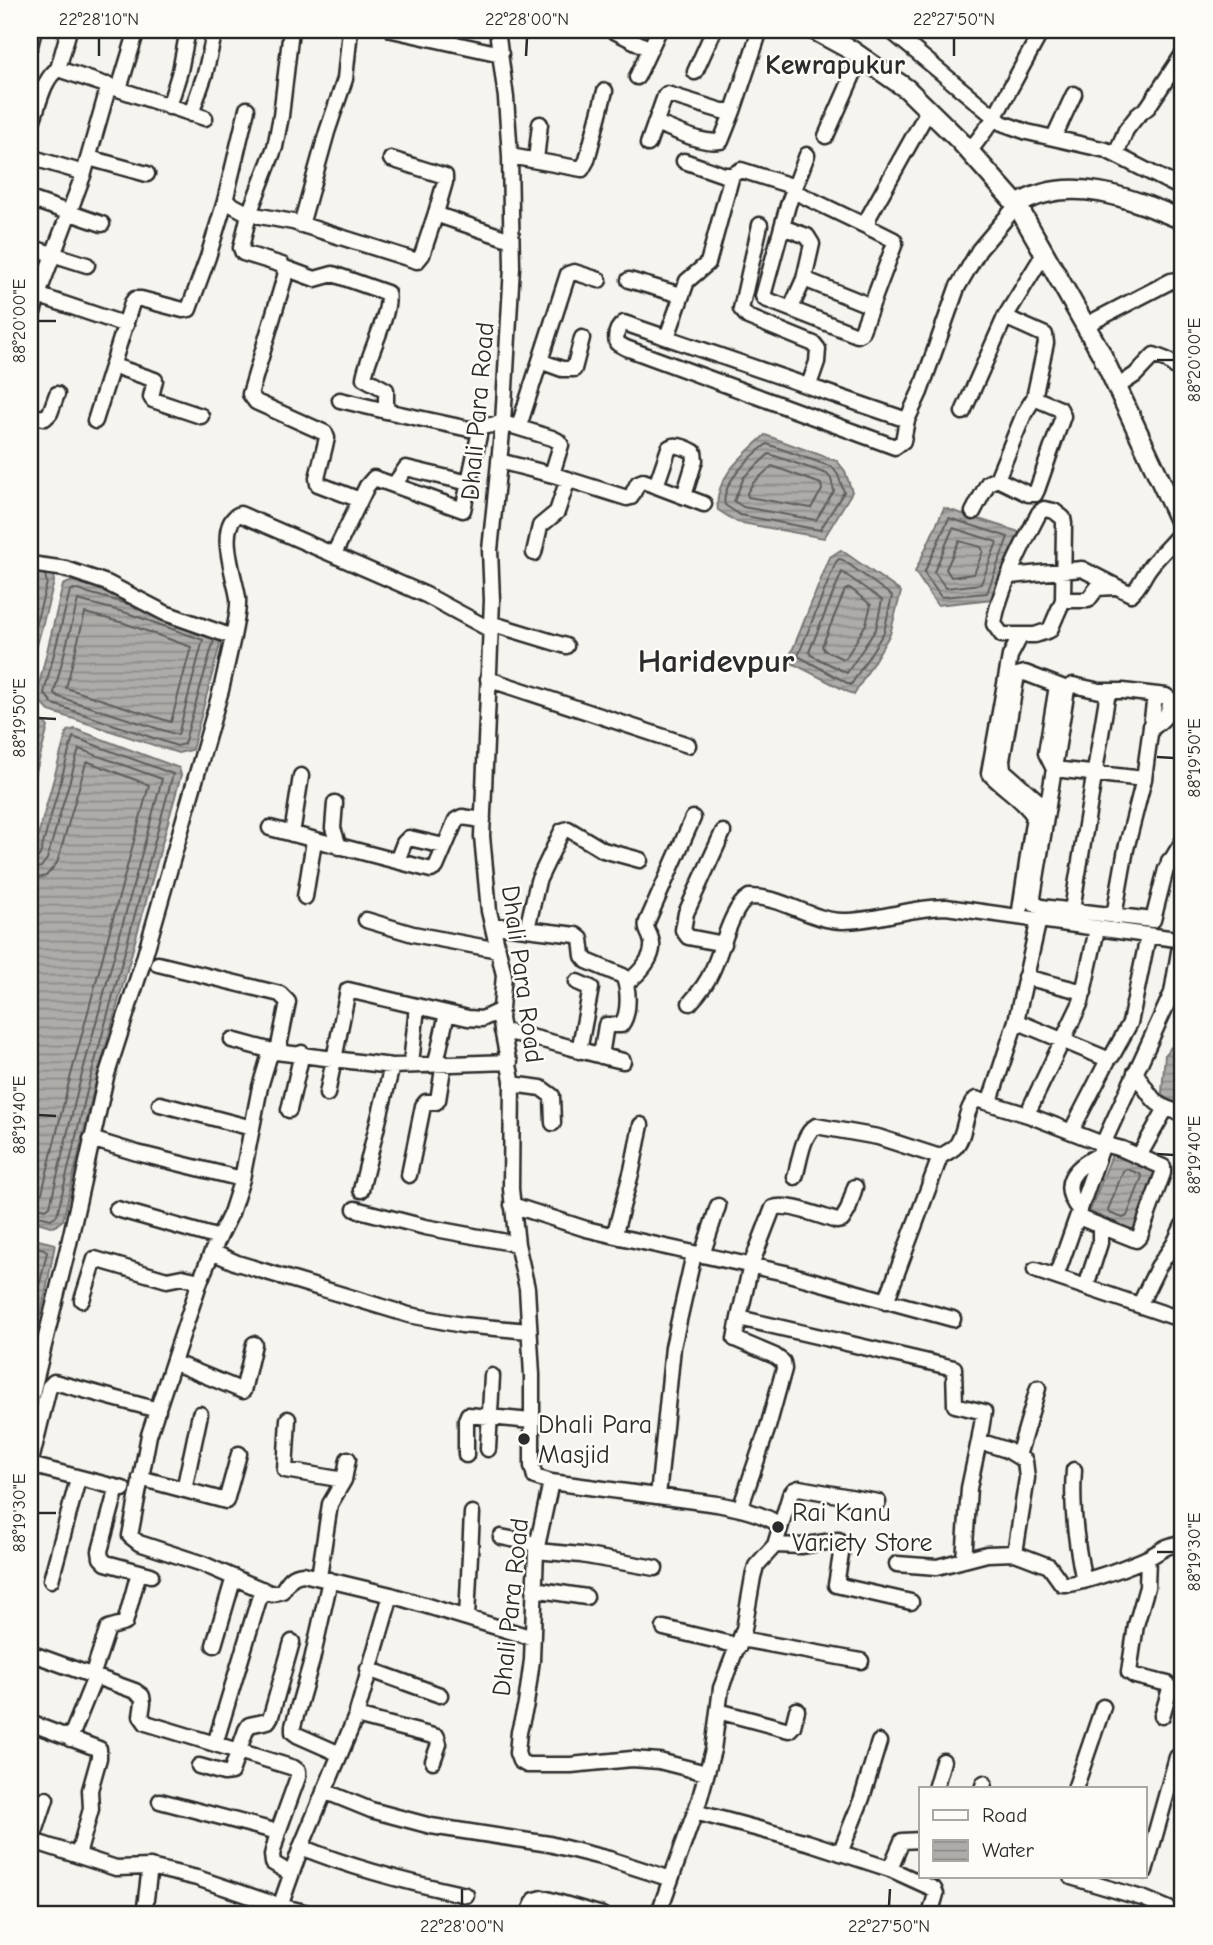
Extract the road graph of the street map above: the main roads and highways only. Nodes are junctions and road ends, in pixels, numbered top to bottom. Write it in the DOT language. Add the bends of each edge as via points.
graph roads {
  1 [pos="814,30"];
  2 [pos="1017,205"];
  3 [pos="1183,220"];
  4 [pos="1183,529"];
  1 -- 2 [label="main road" via="906,89"];
  2 -- 3 [label="main road" via="1045,191 1098,191"];
  2 -- 4 [label="main road" via="1086,325"];
}
